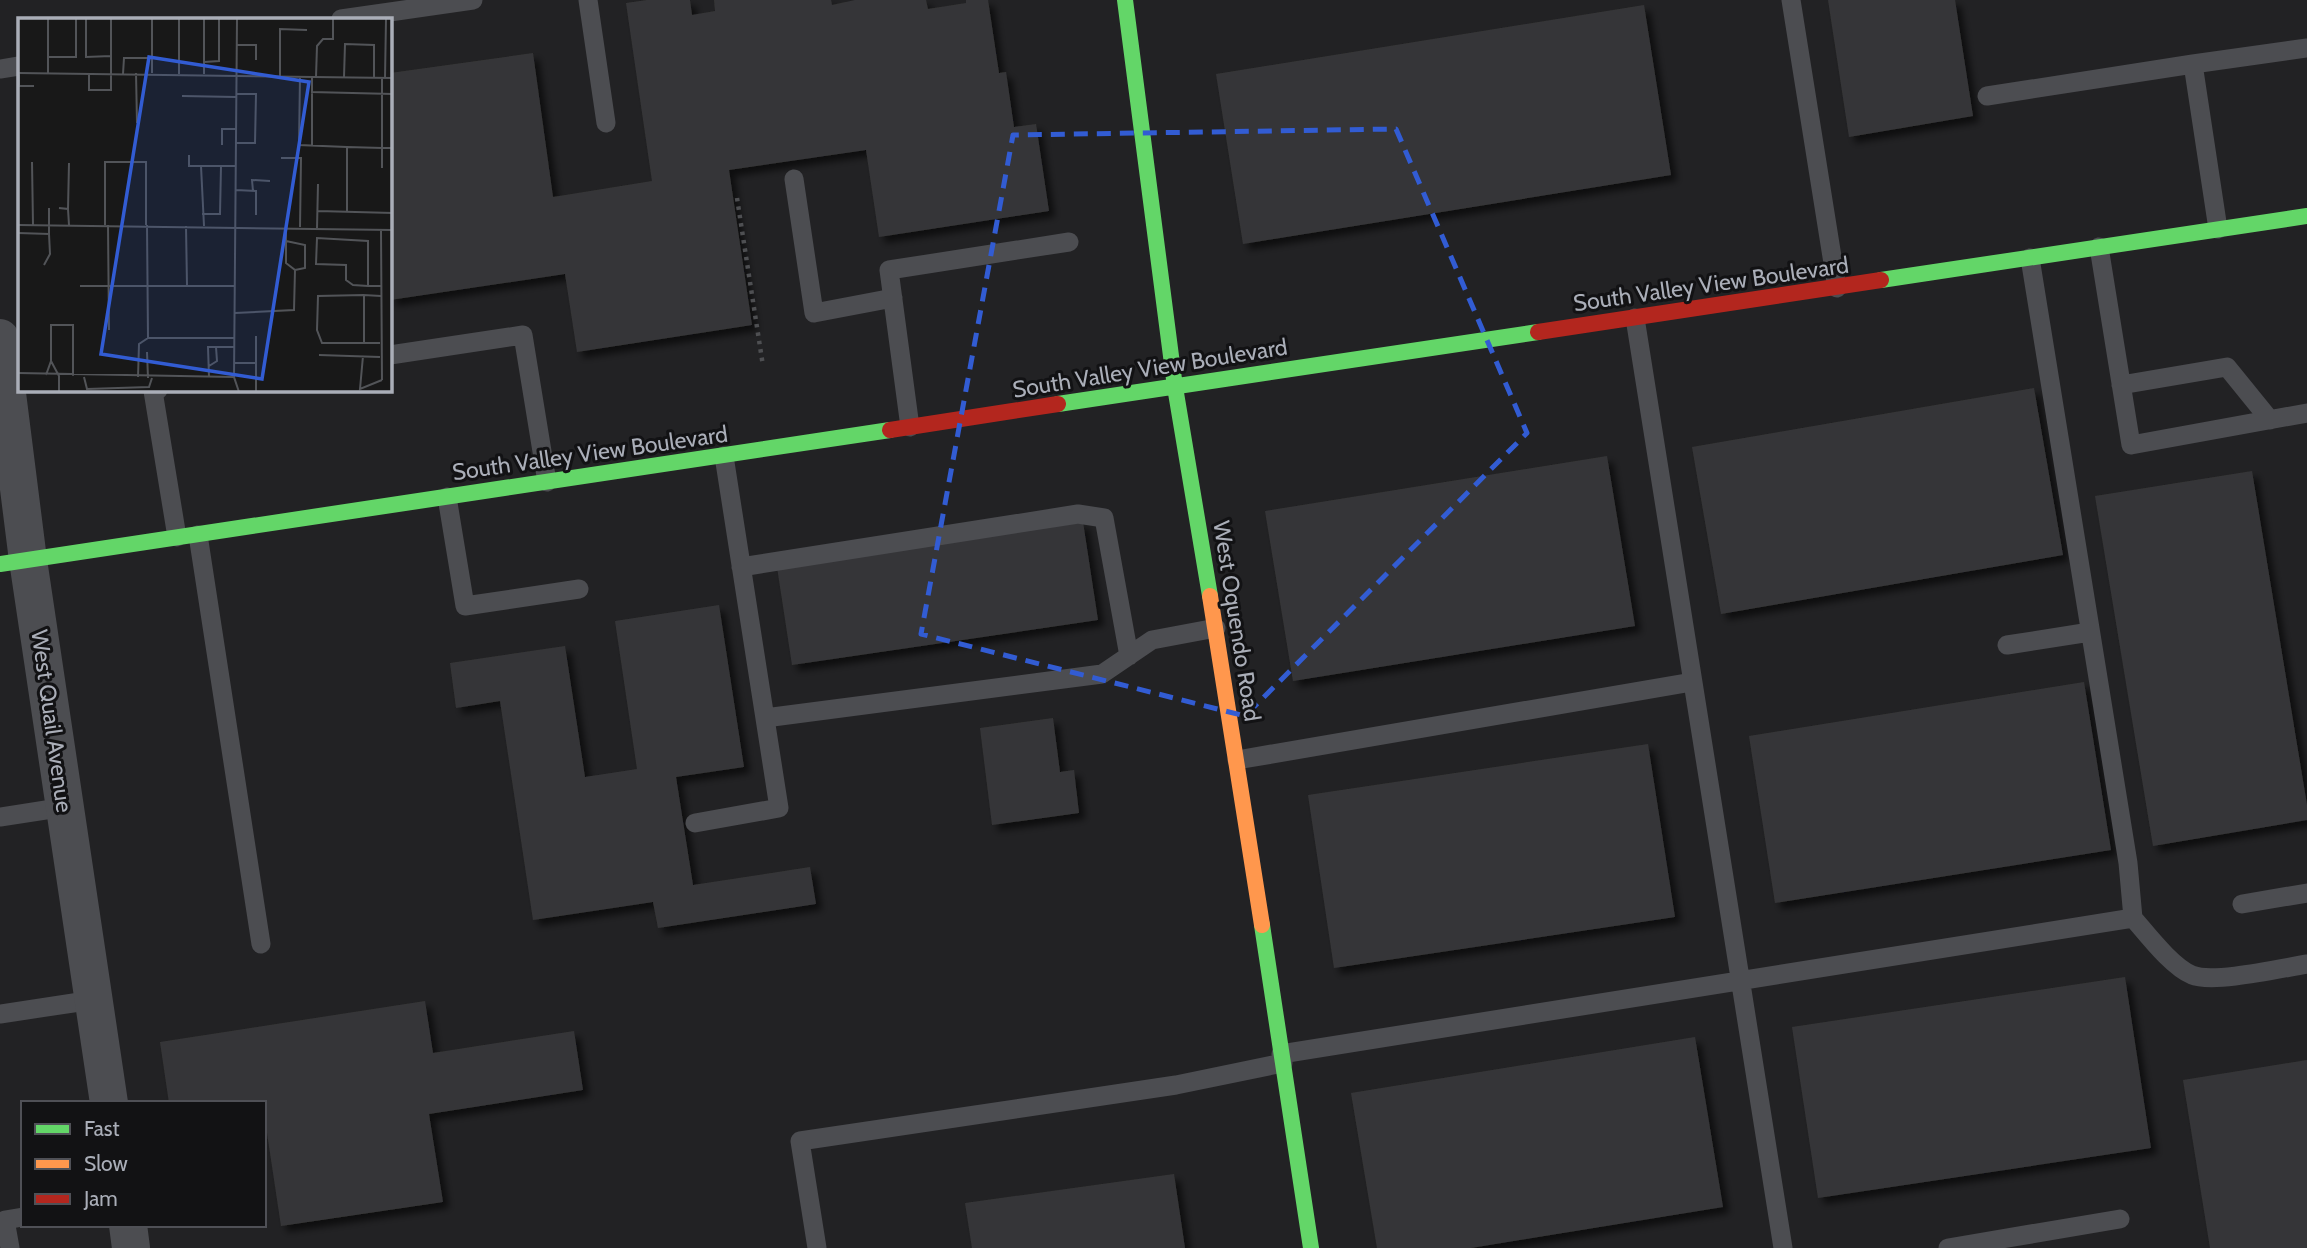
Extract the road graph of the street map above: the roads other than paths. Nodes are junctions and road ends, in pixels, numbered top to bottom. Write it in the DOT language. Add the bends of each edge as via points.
graph roads {
  1 [pos="472,0"];
  2 [pos="588,0"];
  3 [pos="1128,0"];
  4 [pos="1791,0"];
  5 [pos="348,18"];
  6 [pos="2307,48"];
  7 [pos="2193,64"];
  8 [pos="18,66"];
  9 [pos="0,69"];
  10 [pos="1987,96"];
  11 [pos="606,123"];
  12 [pos="794,179"];
  13 [pos="2307,216"];
  14 [pos="2218,229"];
  15 [pos="1069,242"];
  16 [pos="2099,247"];
  17 [pos="2030,258"];
  18 [pos="1837,288"];
  19 [pos="893,298"];
  20 [pos="1635,318"];
  21 [pos="0,338"];
  22 [pos="392,355"];
  23 [pos="2121,385"];
  24 [pos="1175,387"];
  25 [pos="153,392"];
  26 [pos="2307,413"];
  27 [pos="2270,420"];
  28 [pos="909,427"];
  29 [pos="724,456"];
  30 [pos="547,482"];
  31 [pos="447,497"];
  32 [pos="198,535"];
  33 [pos="177,537"];
  34 [pos="14,562"];
  35 [pos="741,567"];
  36 [pos="579,589"];
  37 [pos="1216,628"];
  38 [pos="2090,632"];
  39 [pos="2007,645"];
  40 [pos="1129,656"];
  41 [pos="1692,682"];
  42 [pos="765,718"];
  43 [pos="1237,760"];
  44 [pos="65,807"];
  45 [pos="0,817"];
  46 [pos="695,823"];
  47 [pos="2307,893"];
  48 [pos="2242,904"];
  49 [pos="2133,918"];
  50 [pos="261,944"];
  51 [pos="2307,964"];
  52 [pos="1739,981"];
  53 [pos="93,1000"];
  54 [pos="0,1014"];
  55 [pos="1282,1058"];
  56 [pos="109,1101"];
  57 [pos="9,1219"];
  58 [pos="2120,1219"];
  59 [pos="128,1227"];
  60 [pos="10,1248"];
  61 [pos="131,1248"];
  62 [pos="817,1248"];
  63 [pos="1311,1248"];
  64 [pos="1783,1248"];
  65 [pos="1948,1248"];
  1 -- 5 [label="lane"];
  2 -- 11 [label="lane"];
  3 -- 24 [label="main road, West Oquendo Road"];
  4 -- 18 [label="lane"];
  6 -- 7 [label="lane"];
  7 -- 10 [label="lane"];
  7 -- 14 [label="lane"];
  8 -- 9 [label="lane"];
  12 -- 19 [label="lane" via="814,313"];
  13 -- 14 [label="main road, South Valley View Boulevard"];
  14 -- 16 [label="main road, South Valley View Boulevard"];
  15 -- 19 [label="lane" via="889,270"];
  16 -- 17 [label="main road, South Valley View Boulevard"];
  16 -- 23 [label="lane"];
  17 -- 18 [label="main road, South Valley View Boulevard"];
  17 -- 38 [label="lane"];
  18 -- 20 [label="main road, South Valley View Boulevard"];
  19 -- 28 [label="lane"];
  20 -- 24 [label="main road, South Valley View Boulevard"];
  20 -- 41 [label="lane"];
  21 -- 34 [label="street, West Quail Avenue"];
  22 -- 30 [label="lane" via="523,335"];
  23 -- 27 [label="lane" via="2227,367"];
  23 -- 27 [label="lane" via="2131,446"];
  24 -- 28 [label="main road, South Valley View Boulevard"];
  24 -- 37 [label="main road, West Oquendo Road"];
  25 -- 33 [label="lane"];
  26 -- 27 [label="lane"];
  28 -- 29 [label="main road, South Valley View Boulevard"];
  29 -- 30 [label="main road, South Valley View Boulevard"];
  29 -- 35 [label="lane"];
  30 -- 31 [label="main road, South Valley View Boulevard"];
  31 -- 32 [label="main road, South Valley View Boulevard"];
  31 -- 36 [label="lane" via="465,606"];
  32 -- 33 [label="main road, South Valley View Boulevard"];
  32 -- 50 [label="lane"];
  33 -- 34 [label="main road, South Valley View Boulevard"];
  34 -- 44 [label="street, West Quail Avenue"];
  35 -- 40 [label="lane" via="1077,514 1104,517"];
  35 -- 42 [label="lane"];
  37 -- 40 [label="lane" via="1152,640"];
  37 -- 43 [label="main road, West Oquendo Road"];
  38 -- 39 [label="lane"];
  38 -- 49 [label="lane"];
  40 -- 42 [label="lane" via="1102,674"];
  41 -- 43 [label="lane"];
  41 -- 52 [label="lane"];
  42 -- 46 [label="lane" via="779,808"];
  43 -- 55 [label="main road, West Oquendo Road"];
  44 -- 45 [label="lane"];
  44 -- 53 [label="street, West Quail Avenue"];
  47 -- 48 [label="lane"];
  49 -- 51 [label="lane" via="2164,954 2193,976 2230,977"];
  49 -- 52 [label="lane"];
  52 -- 55 [label="lane"];
  52 -- 64 [label="lane"];
  53 -- 54 [label="lane"];
  53 -- 56 [label="street, West Quail Avenue"];
  55 -- 62 [label="lane" via="1176,1085 800,1141"];
  55 -- 63 [label="main road, West Oquendo Road"];
  57 -- 60 [label="lane"];
  58 -- 65 [label="lane"];
  59 -- 61 [label="street"];
}
